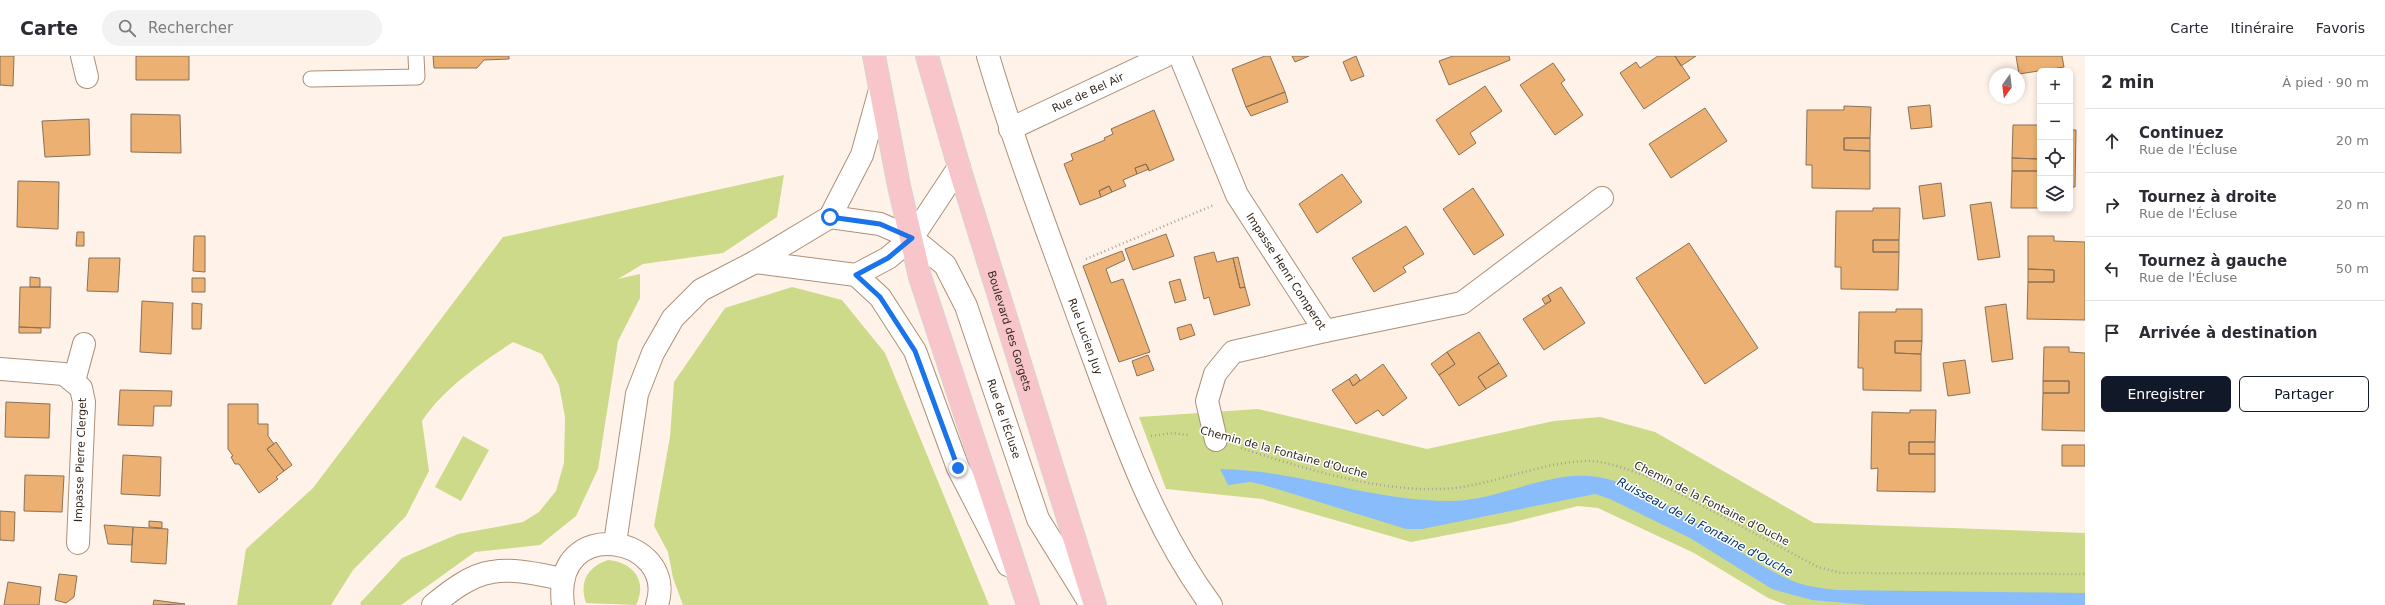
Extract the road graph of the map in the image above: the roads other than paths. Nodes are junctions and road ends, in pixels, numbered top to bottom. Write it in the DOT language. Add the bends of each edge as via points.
graph roads {
  1 [pos="82,56"];
  2 [pos="416,56"];
  3 [pos="874,56"];
  4 [pos="927,56"];
  5 [pos="988,56"];
  6 [pos="1165,56"];
  7 [pos="1180,56"];
  8 [pos="87,77"];
  9 [pos="311,79"];
  10 [pos="880,90"];
  11 [pos="1010,128"];
  12 [pos="959,167"];
  13 [pos="1602,198"];
  14 [pos="830,217"];
  15 [pos="912,238"];
  16 [pos="755,262"];
  17 [pos="856,275"];
  18 [pos="1325,331"];
  19 [pos="84,344"];
  20 [pos="0,369"];
  21 [pos="74,381"];
  22 [pos="1216,440"];
  23 [pos="78,543"];
  24 [pos="616,543"];
  25 [pos="563,579"];
  26 [pos="1026,600"];
  27 [pos="432,605"];
  28 [pos="563,605"];
  29 [pos="657,605"];
  30 [pos="1091,605"];
  31 [pos="1095,605"];
  32 [pos="1211,605"];
  1 -- 8 [label="street"];
  2 -- 9 [label="lane" via="417,77"];
  3 -- 10 [label="main road"];
  4 -- 12 [label="main road, Boulevard des Gorgets"];
  5 -- 11 [label="street, Rue Lucien Juy"];
  6 -- 11 [label="street, Rue de Bel Air"];
  7 -- 18 [label="street, Impasse Henri Comperot" via="1237,195"];
  10 -- 14 [label="street" via="862,155"];
  10 -- 15 [label="main road"];
  11 -- 32 [label="street, Rue Lucien Juy" via="1124,440 1168,540"];
  12 -- 15 [label="street"];
  12 -- 31 [label="main road, Boulevard des Gorgets"];
  13 -- 18 [label="street, Impasse Henri Comperot" via="1462,303"];
  14 -- 15 [label="street, Rue de l'Écluse" via="880,224"];
  14 -- 16 [label="street"];
  15 -- 17 [label="street" via="888,258"];
  15 -- 26 [label="main road" via="920,277"];
  15 -- 30 [label="street, Rue de l'Écluse" via="945,265 966,306 1038,519"];
  16 -- 17 [label="street"];
  16 -- 24 [label="street" via="701,290 673,318 653,353 637,394"];
  17 -- 26 [label="street" via="880,297 915,351 958,468"];
  18 -- 22 [label="street" via="1233,352 1215,374 1207,401"];
  19 -- 21 [label="street"];
  20 -- 21 [label="street" via="51,371 64,374"];
  21 -- 23 [label="street, Impasse Pierre Clerget" via="82,388 84,402"];
  24 -- 25 [label="street" via="599,544 585,550 572,560"];
  24 -- 29 [label="street" via="631,548 645,557 654,571 659,587"];
  25 -- 27 [label="street" via="530,572 492,572 456,587"];
  25 -- 28 [label="street"];
}
